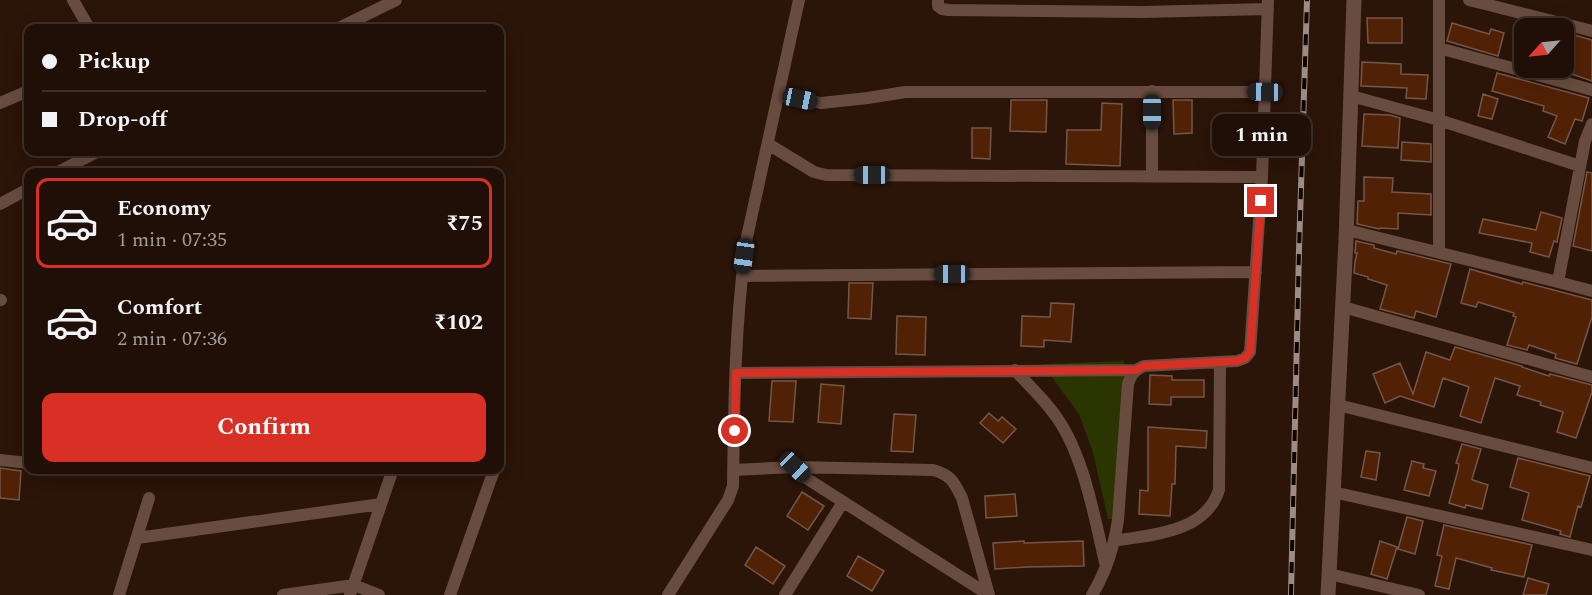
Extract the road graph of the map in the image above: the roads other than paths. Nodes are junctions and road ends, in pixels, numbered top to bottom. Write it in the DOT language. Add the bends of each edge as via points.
graph roads {
  1 [pos="73,0"];
  2 [pos="396,0"];
  3 [pos="799,0"];
  4 [pos="938,0"];
  5 [pos="1354,0"];
  6 [pos="1439,0"];
  7 [pos="1469,0"];
  8 [pos="1268,5"];
  9 [pos="87,24"];
  10 [pos="347,24"];
  11 [pos="1592,31"];
  12 [pos="1439,48"];
  13 [pos="1592,90"];
  14 [pos="1152,91"];
  15 [pos="1265,92"];
  16 [pos="24,93"];
  17 [pos="779,94"];
  18 [pos="1351,96"];
  19 [pos="0,103"];
  20 [pos="1439,120"];
  21 [pos="1592,124"];
  22 [pos="768,144"];
  23 [pos="89,156"];
  24 [pos="1580,166"];
  25 [pos="66,168"];
  26 [pos="1152,176"];
  27 [pos="1262,177"];
  28 [pos="24,191"];
  29 [pos="0,204"];
  30 [pos="1347,230"];
  31 [pos="1439,253"];
  32 [pos="1256,272"];
  33 [pos="742,276"];
  34 [pos="1558,282"];
  35 [pos="1592,291"];
  36 [pos="1343,307"];
  37 [pos="1220,362"];
  38 [pos="1015,370"];
  39 [pos="1136,370"];
  40 [pos="736,373"];
  41 [pos="1592,376"];
  42 [pos="1338,405"];
  43 [pos="0,460"];
  44 [pos="24,463"];
  45 [pos="795,467"];
  46 [pos="1592,468"];
  47 [pos="733,470"];
  48 [pos="391,474"];
  49 [pos="493,474"];
  50 [pos="1333,492"];
  51 [pos="149,498"];
  52 [pos="843,501"];
  53 [pos="381,504"];
  54 [pos="137,538"];
  55 [pos="1115,541"];
  56 [pos="1592,550"];
  57 [pos="1106,568"];
  58 [pos="1329,574"];
  59 [pos="352,590"];
  60 [pos="118,595"];
  61 [pos="284,595"];
  62 [pos="379,595"];
  63 [pos="450,595"];
  64 [pos="668,595"];
  65 [pos="785,595"];
  66 [pos="989,595"];
  67 [pos="1092,595"];
  68 [pos="1328,595"];
  69 [pos="1419,595"];
  1 -- 9 [label="street"];
  2 -- 10 [label="street"];
  3 -- 17 [label="street"];
  4 -- 8 [label="street" via="938,6 948,10 1142,12"];
  5 -- 18 [label="street"];
  6 -- 12 [label="street"];
  7 -- 11 [label="street"];
  8 -- 15 [label="street"];
  12 -- 13 [label="street"];
  12 -- 20 [label="street"];
  14 -- 15 [label="street"];
  14 -- 17 [label="street" via="905,92 821,103"];
  14 -- 26 [label="street"];
  15 -- 27 [label="street"];
  16 -- 19 [label="street"];
  17 -- 22 [label="street"];
  18 -- 20 [label="street"];
  18 -- 30 [label="street"];
  20 -- 24 [label="street"];
  20 -- 31 [label="street"];
  21 -- 24 [label="street"];
  22 -- 26 [label="street" via="814,172 826,175"];
  22 -- 33 [label="street"];
  23 -- 25 [label="street"];
  24 -- 34 [label="street"];
  26 -- 27 [label="street"];
  27 -- 32 [label="street"];
  28 -- 29 [label="street"];
  30 -- 31 [label="street"];
  30 -- 36 [label="street"];
  31 -- 34 [label="street"];
  32 -- 33 [label="street"];
  32 -- 37 [label="street" via="1250,352 1237,361"];
  33 -- 40 [label="street"];
  34 -- 35 [label="street"];
  36 -- 41 [label="street"];
  36 -- 42 [label="street"];
  37 -- 39 [label="street" via="1144,366"];
  37 -- 55 [label="street" via="1219,490 1215,501 1181,528"];
  38 -- 39 [label="street"];
  38 -- 40 [label="street"];
  38 -- 57 [label="street" via="1056,415 1073,446"];
  39 -- 55 [label="street" via="1128,384"];
  40 -- 47 [label="street"];
  42 -- 46 [label="street"];
  42 -- 50 [label="street"];
  43 -- 44 [label="street"];
  45 -- 47 [label="street"];
  45 -- 52 [label="street"];
  45 -- 66 [label="street" via="933,470 949,476 962,498"];
  47 -- 64 [label="street" via="728,500"];
  48 -- 53 [label="street"];
  49 -- 63 [label="street"];
  50 -- 56 [label="street"];
  50 -- 58 [label="street"];
  51 -- 54 [label="street"];
  52 -- 65 [label="street"];
  52 -- 66 [label="street"];
  53 -- 54 [label="street"];
  53 -- 59 [label="street"];
  54 -- 60 [label="street"];
  55 -- 57 [label="street"];
  57 -- 67 [label="street"];
  58 -- 68 [label="street"];
  58 -- 69 [label="street"];
  59 -- 61 [label="street"];
  59 -- 62 [label="street"];
}
